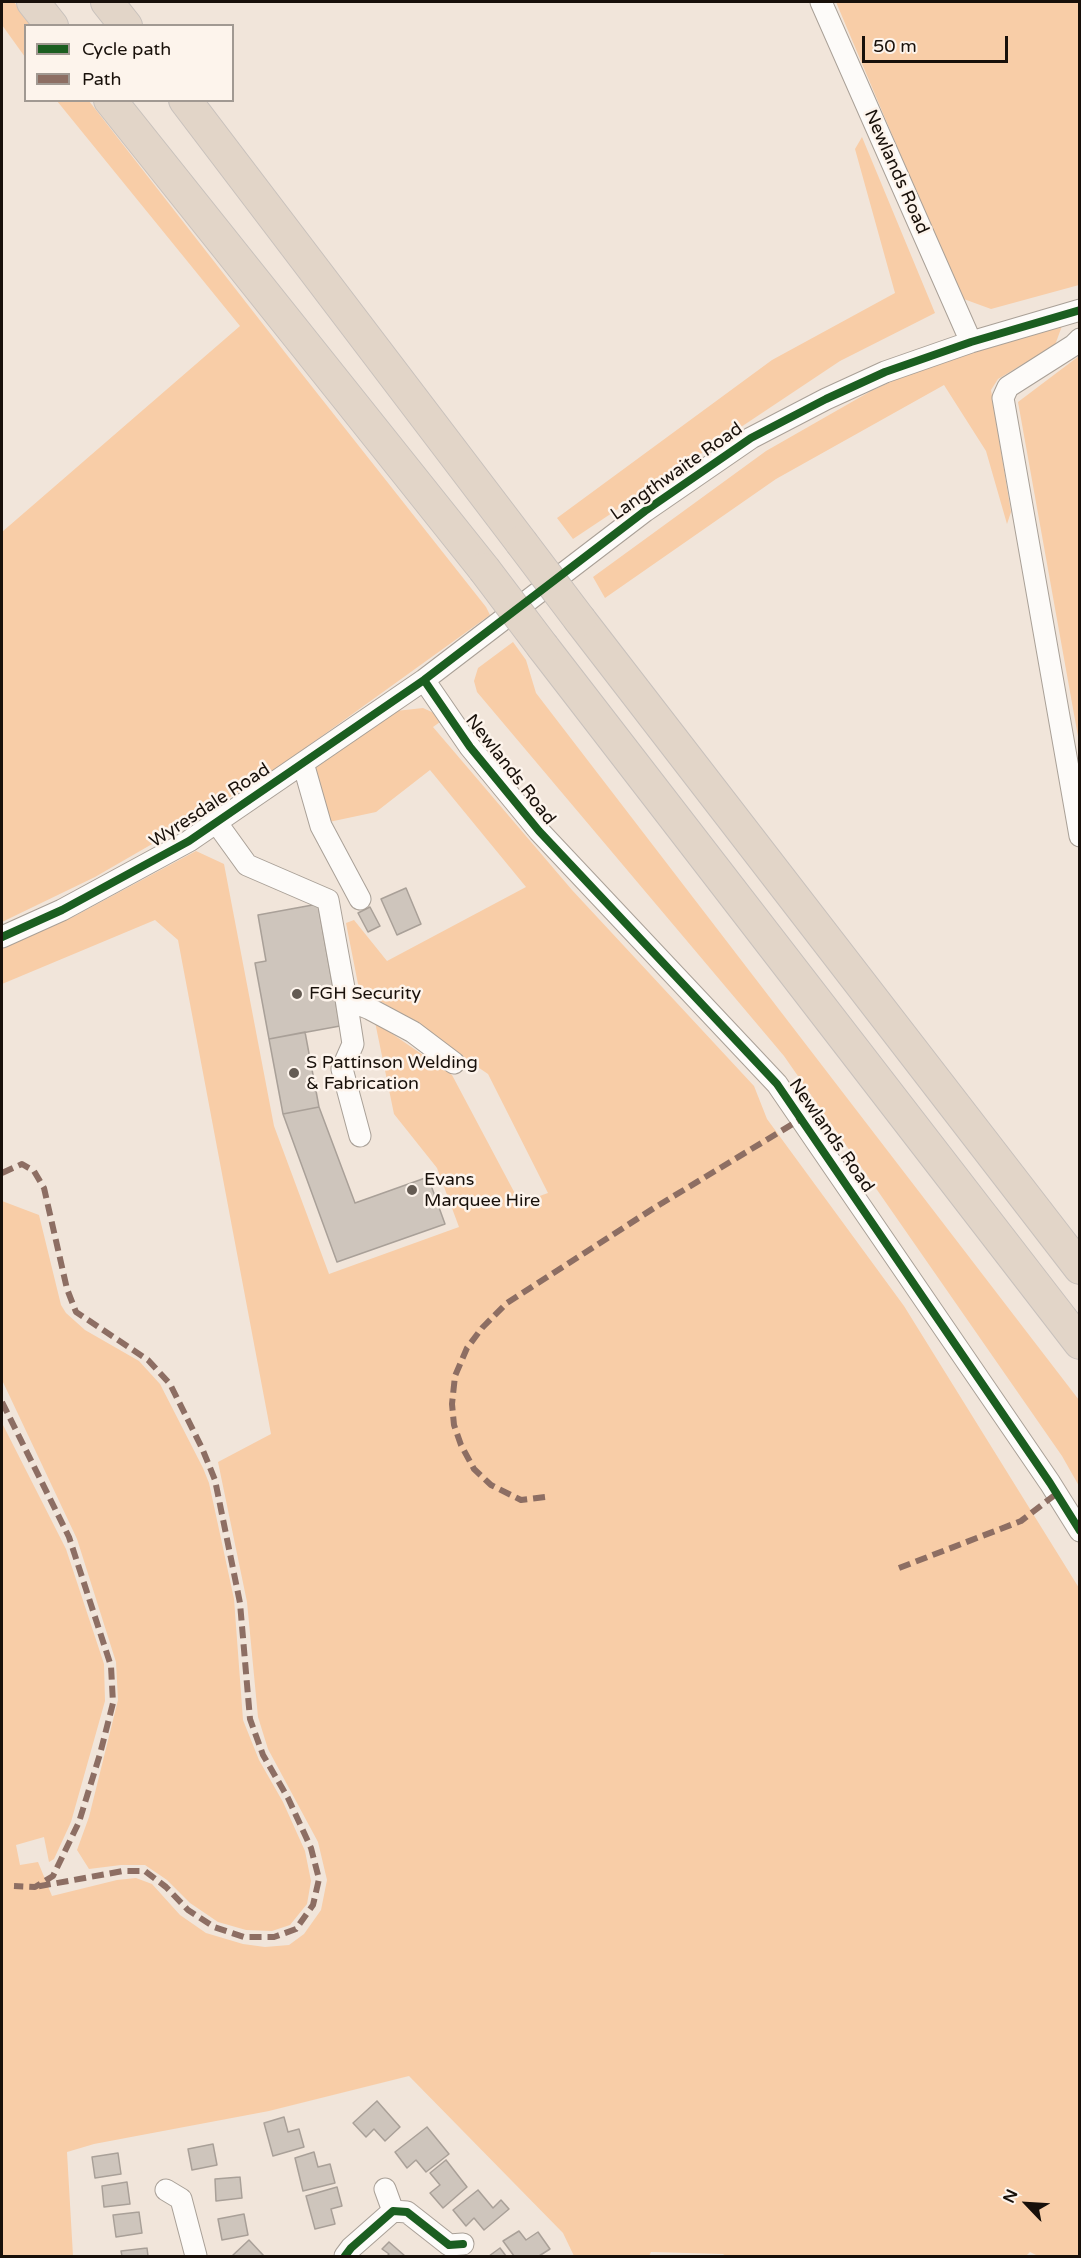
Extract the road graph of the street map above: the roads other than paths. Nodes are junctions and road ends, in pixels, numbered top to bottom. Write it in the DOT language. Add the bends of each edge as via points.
graph roads {
  1 [pos="33,2"];
  2 [pos="107,2"];
  3 [pos="821,2"];
  4 [pos="50,24"];
  5 [pos="124,24"];
  6 [pos="112,102"];
  7 [pos="187,102"];
  8 [pos="1080,310"];
  9 [pos="1080,339"];
  10 [pos="971,342"];
  11 [pos="424,680"];
  12 [pos="303,763"];
  13 [pos="216,822"];
  14 [pos="1080,836"];
  15 [pos="360,899"];
  16 [pos="2,937"];
  17 [pos="346,999"];
  18 [pos="454,1063"];
  19 [pos="360,1136"];
  20 [pos="1080,1268"];
  21 [pos="1080,1343"];
  22 [pos="1080,1531"];
  23 [pos="385,2189"];
  24 [pos="180,2192"];
  25 [pos="393,2211"];
  26 [pos="453,2248"];
  27 [pos="196,2256"];
  28 [pos="345,2256"];
  1 -- 4 [label="highway"];
  2 -- 5 [label="highway"];
  3 -- 10 [label="street, Newlands Road"];
  6 -- 21 [label="highway, bridge" via="484,569"];
  7 -- 20 [label="highway, bridge"];
  8 -- 10 [label="street, Langthwaite Road"];
  9 -- 14 [label="street" via="1008,387 1002,398"];
  10 -- 11 [label="street, Langthwaite Road" via="885,372 751,438 645,511"];
  11 -- 12 [label="street, Wyresdale Road"];
  11 -- 22 [label="street, Newlands Road" via="470,747 539,831 777,1084"];
  12 -- 13 [label="street, Wyresdale Road"];
  12 -- 15 [label="street" via="321,826"];
  13 -- 16 [label="street, Wyresdale Road" via="189,841 62,910"];
  13 -- 17 [label="street" via="247,865 328,900"];
  17 -- 18 [label="street" via="413,1032"];
  17 -- 19 [label="street" via="353,1044 342,1070"];
  23 -- 25 [label="street"];
  24 -- 27 [label="street"];
  25 -- 26 [label="street" via="407,2212"];
  25 -- 28 [label="street"];
}
